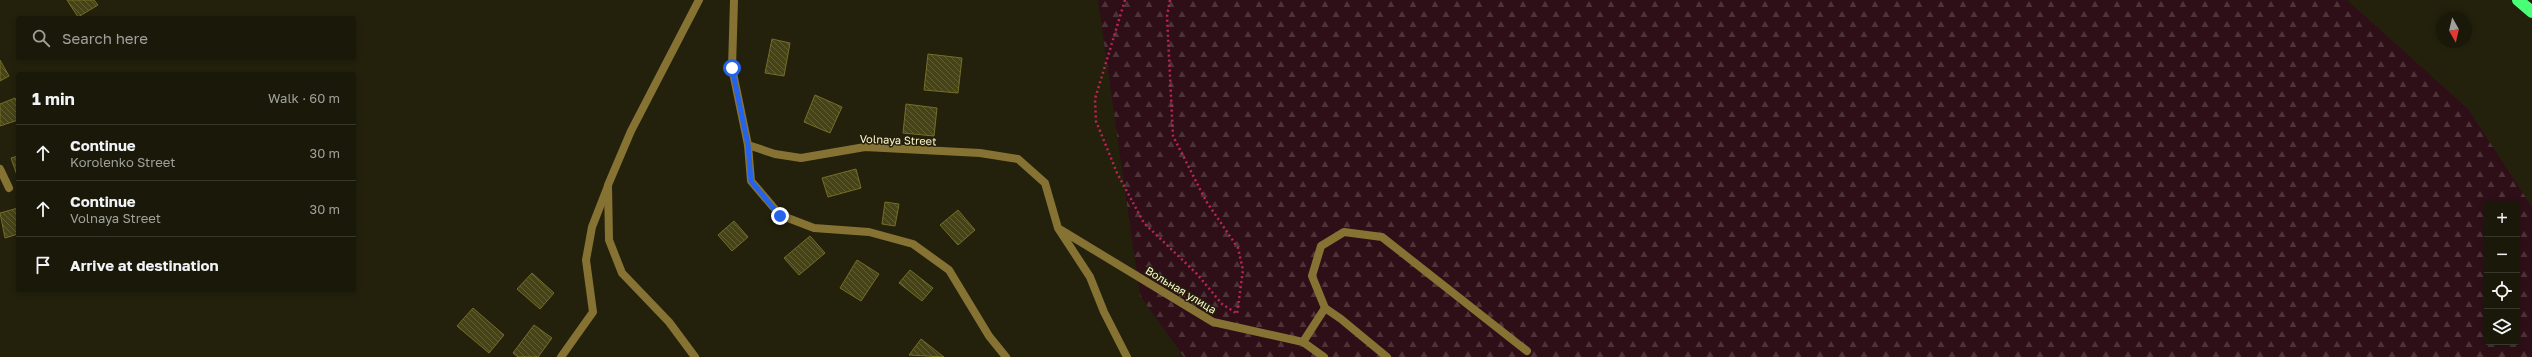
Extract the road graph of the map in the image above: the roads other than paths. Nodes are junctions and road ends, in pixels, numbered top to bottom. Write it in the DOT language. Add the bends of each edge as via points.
graph roads {
  1 [pos="699,0"];
  2 [pos="734,0"];
  3 [pos="2518,0"];
  4 [pos="2532,12"];
  5 [pos="748,145"];
  6 [pos="0,169"];
  7 [pos="608,185"];
  8 [pos="9,188"];
  9 [pos="1058,228"];
  10 [pos="1325,308"];
  11 [pos="1303,342"];
  12 [pos="1527,351"];
  13 [pos="562,357"];
  14 [pos="695,357"];
  15 [pos="1006,357"];
  16 [pos="1127,357"];
  17 [pos="1324,357"];
  18 [pos="1387,357"];
  1 -- 7 [label="street" via="631,131"];
  2 -- 5 [label="street" via="732,68"];
  3 -- 4 [label="highway"];
  5 -- 9 [label="street, Volnaya Street" via="775,154 801,158 865,148 980,153 1018,159 1045,183"];
  5 -- 15 [label="street" via="751,181 780,216 814,228 869,232 913,244 949,270 989,336"];
  6 -- 8 [label="street"];
  7 -- 13 [label="street" via="592,227 586,260 593,312"];
  7 -- 14 [label="street" via="609,240 622,273 669,322"];
  9 -- 11 [label="street, Вольная улица" via="1213,322"];
  9 -- 16 [label="street, Volnaya Street" via="1090,277"];
  10 -- 11 [label="street"];
  10 -- 12 [label="street" via="1312,276 1321,246 1344,232 1382,237"];
  10 -- 18 [label="street"];
  11 -- 17 [label="street, Вольная улица"];
}
